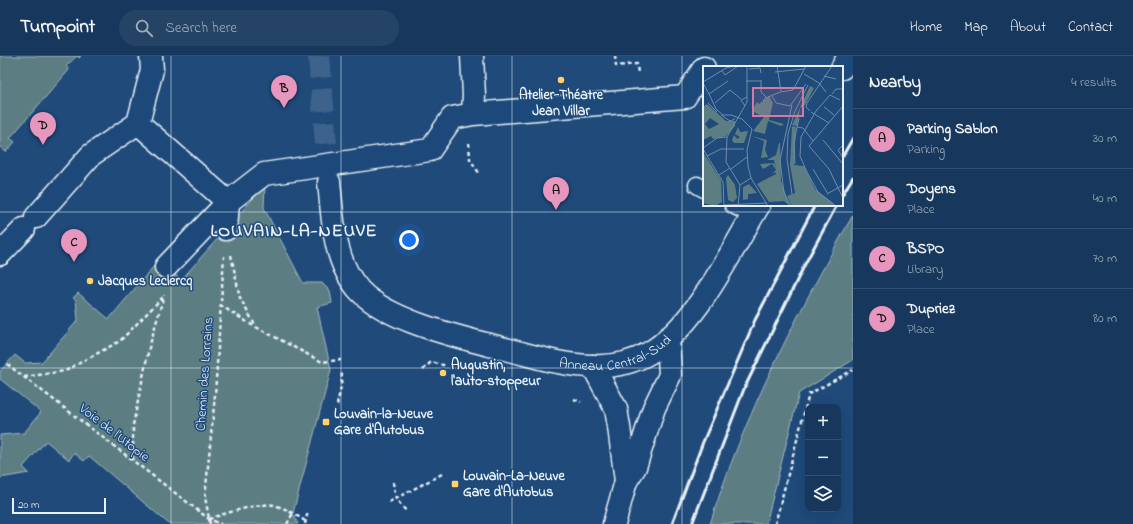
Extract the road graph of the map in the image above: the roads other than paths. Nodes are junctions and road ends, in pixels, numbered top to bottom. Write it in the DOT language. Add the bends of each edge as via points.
graph roads {
  1 [pos="151,56"];
  2 [pos="472,56"];
  3 [pos="711,56"];
  4 [pos="836,56"];
  5 [pos="849,56"];
  6 [pos="840,66"];
  7 [pos="842,66"];
  8 [pos="693,71"];
  9 [pos="473,114"];
  10 [pos="138,123"];
  11 [pos="329,182"];
  12 [pos="228,202"];
  13 [pos="737,206"];
  14 [pos="755,210"];
  15 [pos="226,230"];
  16 [pos="0,254"];
  17 [pos="166,267"];
  18 [pos="668,338"];
  19 [pos="593,366"];
  20 [pos="626,481"];
  21 [pos="614,524"];
  1 -- 10 [label="street" via="152,70"];
  2 -- 9 [label="street"];
  3 -- 8 [label="street"];
  4 -- 6 [label="lane"];
  5 -- 7 [label="street"];
  8 -- 9 [label="street" via="685,97 655,94"];
  9 -- 12 [label="street" via="452,118 430,150 264,174"];
  10 -- 12 [label="street"];
  10 -- 16 [label="street" via="91,154"];
  11 -- 19 [label="street, Anneau Central-Sud" via="335,238 342,262 361,291 383,308 416,323 477,341 565,364"];
  12 -- 15 [label="street"];
  12 -- 17 [label="street"];
  13 -- 14 [label="lane"];
  14 -- 18 [label="street, Anneau Central-Sud" via="692,314"];
  18 -- 19 [label="street, Anneau Central-Sud" via="649,353 633,359 616,365"];
  18 -- 20 [label="street" via="670,375 654,408 635,467"];
  19 -- 20 [label="street" via="616,409"];
  20 -- 21 [label="street"];
}
